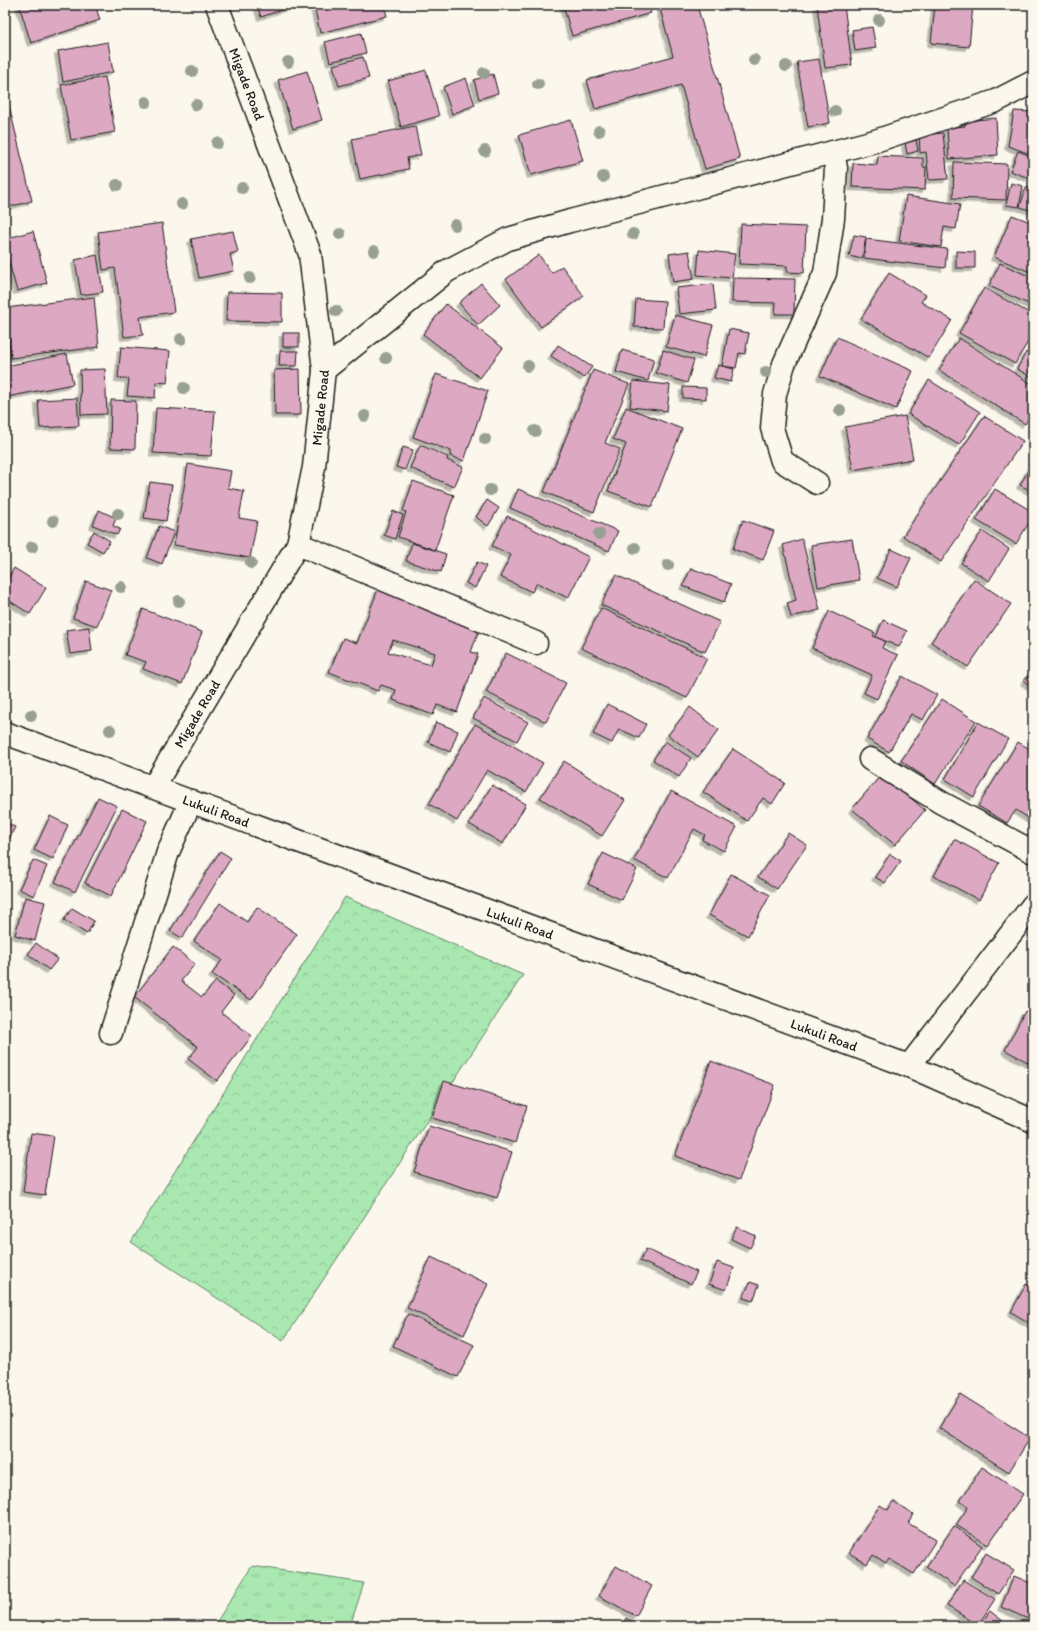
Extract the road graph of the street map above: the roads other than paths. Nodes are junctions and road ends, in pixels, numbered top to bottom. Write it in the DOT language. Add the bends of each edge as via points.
graph roads {
  1 [pos="217,5"];
  2 [pos="1033,82"];
  3 [pos="833,152"];
  4 [pos="324,370"];
  5 [pos="817,483"];
  6 [pos="298,544"];
  7 [pos="536,643"];
  8 [pos="5,733"];
  9 [pos="870,759"];
  10 [pos="154,786"];
  11 [pos="191,801"];
  12 [pos="1033,852"];
  13 [pos="1033,905"];
  14 [pos="112,1033"];
  15 [pos="909,1066"];
  16 [pos="1033,1121"];
  1 -- 4 [label="street, Migade Road" via="310,254"];
  2 -- 3 [label="street" via="996,100 875,141"];
  3 -- 4 [label="street" via="570,220 508,239 447,271"];
  3 -- 5 [label="street" via="836,168 833,218 825,273 784,364 775,394 772,428 782,461"];
  4 -- 6 [label="street, Migade Road" via="314,467"];
  6 -- 7 [label="street"];
  6 -- 10 [label="street, Migade Road"];
  8 -- 10 [label="street, Lukuli Road"];
  9 -- 12 [label="street" via="942,803"];
  10 -- 11 [label="street, Lukuli Road"];
  11 -- 14 [label="street" via="168,852"];
  11 -- 15 [label="street, Lukuli Road"];
  13 -- 15 [label="street"];
  15 -- 16 [label="street, Lukuli Road"];
}
